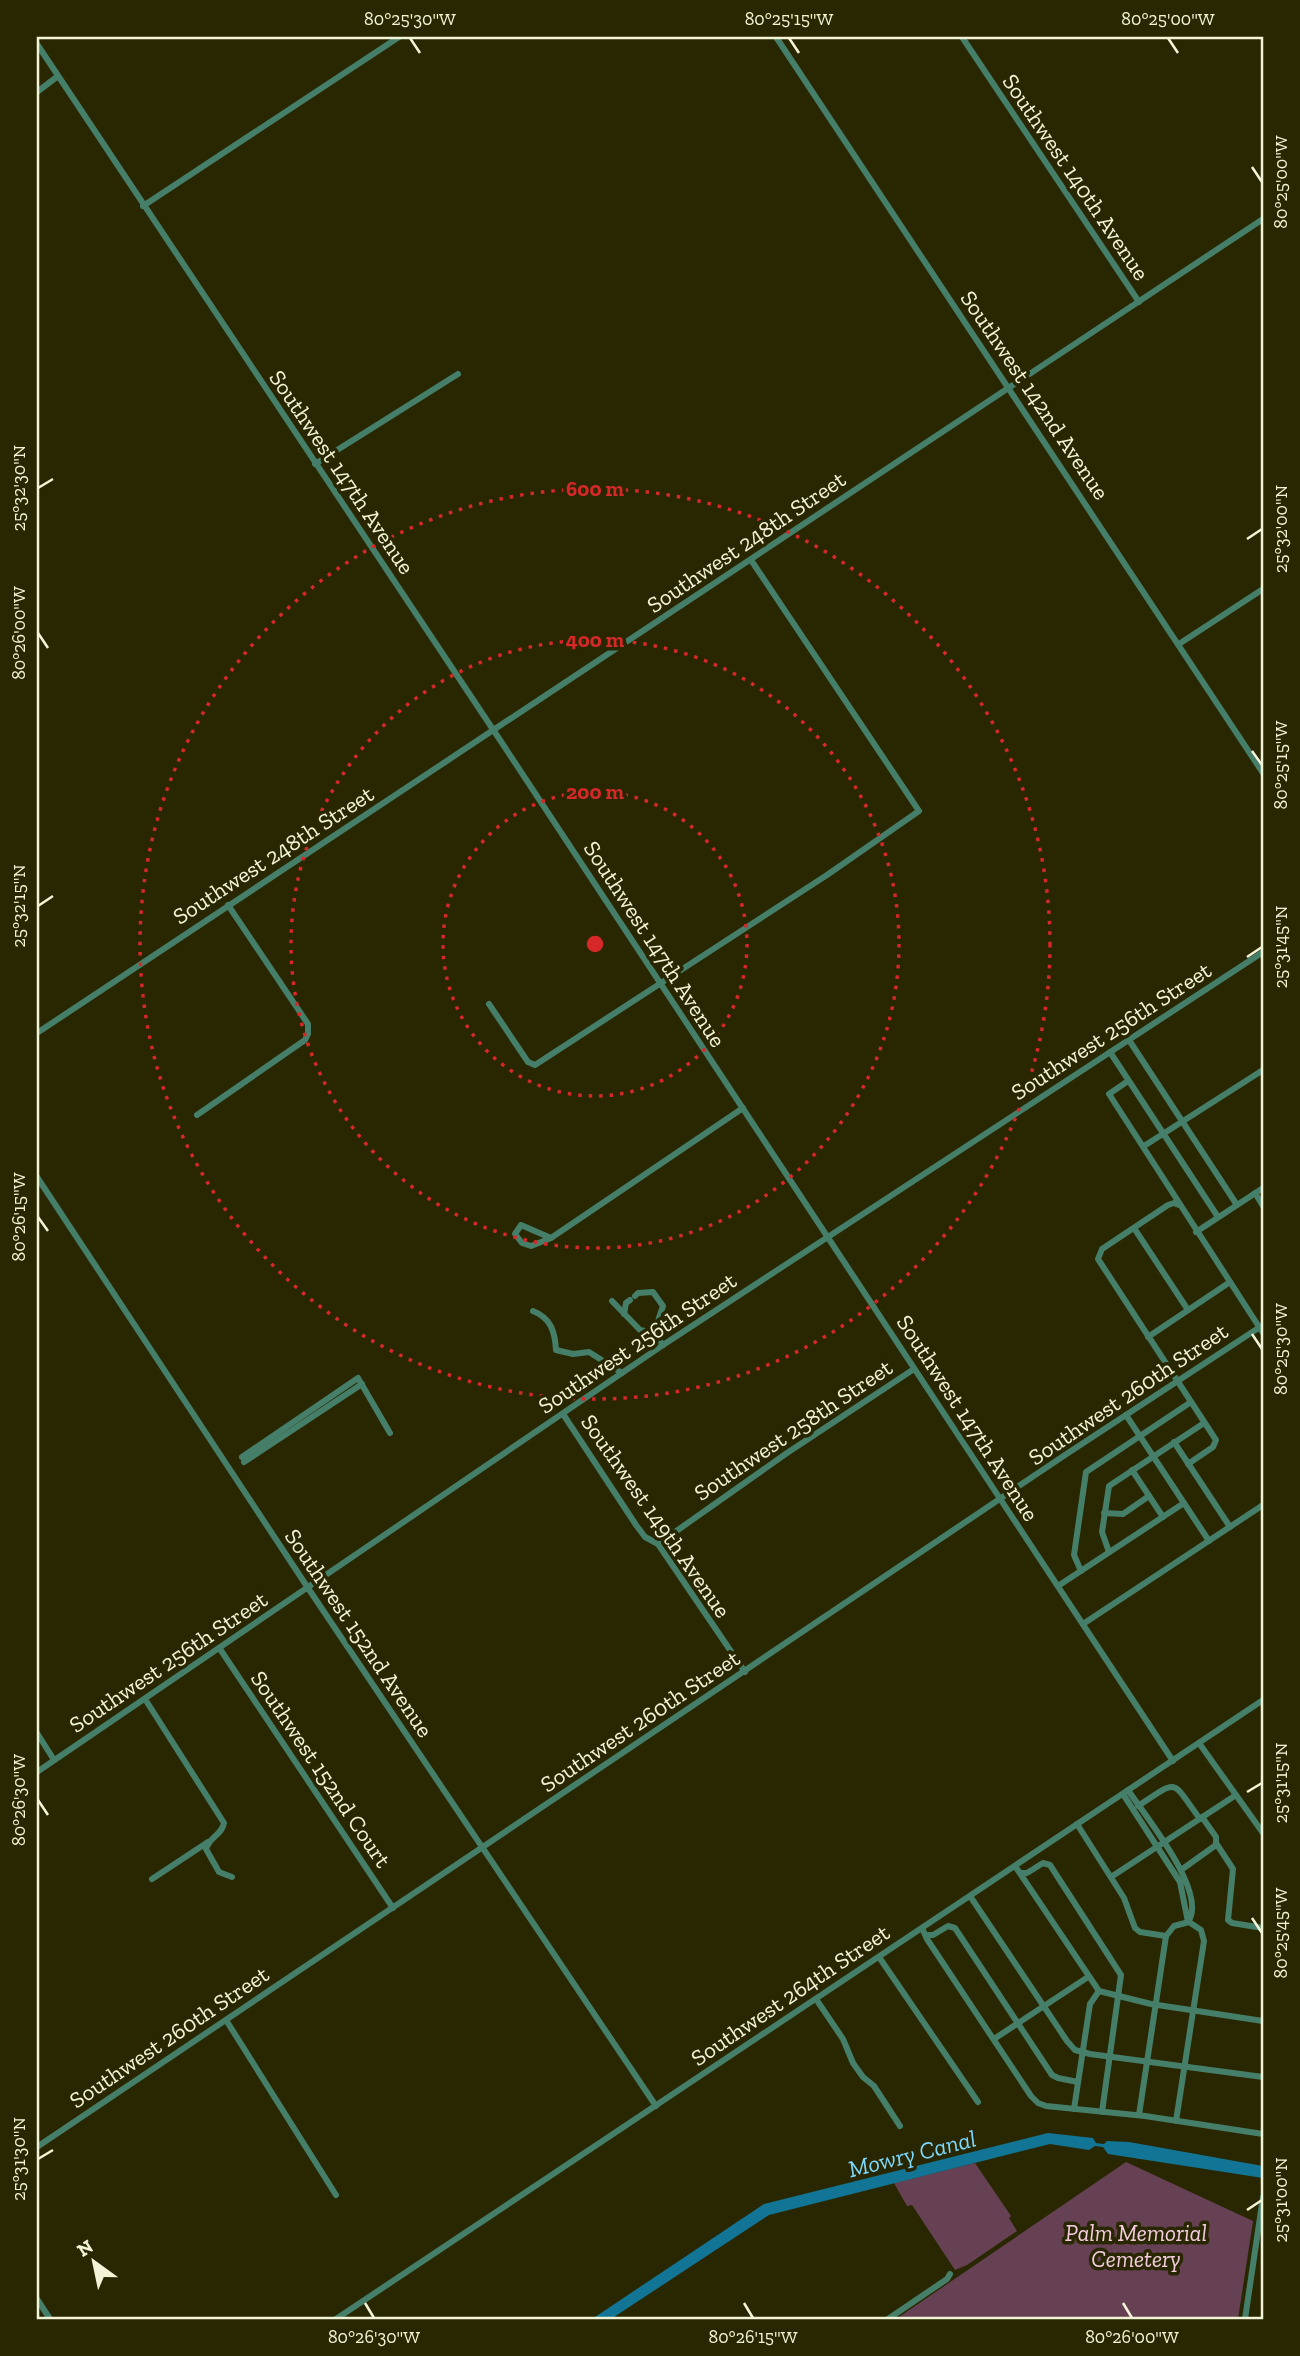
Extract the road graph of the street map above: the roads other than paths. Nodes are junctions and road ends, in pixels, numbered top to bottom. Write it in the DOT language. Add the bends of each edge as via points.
graph roads {
  1 [pos="399,37"];
  2 [pos="776,37"];
  3 [pos="962,37"];
  4 [pos="37,44"];
  5 [pos="58,76"];
  6 [pos="37,92"];
  7 [pos="144,206"];
  8 [pos="1263,219"];
  9 [pos="1139,302"];
  10 [pos="458,374"];
  11 [pos="1009,388"];
  12 [pos="315,464"];
  13 [pos="751,560"];
  14 [pos="1263,589"];
  15 [pos="1179,644"];
  16 [pos="493,731"];
  17 [pos="1263,773"];
  18 [pos="228,905"];
  19 [pos="1263,952"];
  20 [pos="659,982"];
  21 [pos="489,1003"];
  22 [pos="37,1033"];
  23 [pos="1129,1040"];
  24 [pos="1110,1052"];
  25 [pos="1263,1070"];
  26 [pos="1128,1081"];
  27 [pos="743,1108"];
  28 [pos="197,1115"];
  29 [pos="1182,1121"];
  30 [pos="1163,1134"];
  31 [pos="1144,1146"];
  32 [pos="37,1177"];
  33 [pos="1263,1188"];
  34 [pos="1255,1193"];
  35 [pos="1179,1205"];
  36 [pos="1237,1205"];
  37 [pos="1263,1206"];
  38 [pos="1218,1217"];
  39 [pos="1134,1227"];
  40 [pos="1196,1231"];
  41 [pos="828,1236"];
  42 [pos="551,1238"];
  43 [pos="1230,1282"];
  44 [pos="612,1301"];
  45 [pos="1188,1310"];
  46 [pos="533,1311"];
  47 [pos="624,1314"];
  48 [pos="1262,1328"];
  49 [pos="654,1332"];
  50 [pos="1148,1337"];
  51 [pos="663,1345"];
  52 [pos="914,1369"];
  53 [pos="622,1373"];
  54 [pos="1177,1382"];
  55 [pos="1191,1402"];
  56 [pos="563,1414"];
  57 [pos="1126,1415"];
  58 [pos="1204,1423"];
  59 [pos="390,1433"];
  60 [pos="1140,1436"];
  61 [pos="1174,1442"];
  62 [pos="1153,1456"];
  63 [pos="243,1459"];
  64 [pos="1188,1464"];
  65 [pos="1132,1470"];
  66 [pos="1149,1496"];
  67 [pos="1001,1500"];
  68 [pos="1184,1503"];
  69 [pos="1263,1505"];
  70 [pos="1104,1513"];
  71 [pos="1163,1517"];
  72 [pos="1230,1527"];
  73 [pos="1209,1541"];
  74 [pos="658,1544"];
  75 [pos="1109,1552"];
  76 [pos="1082,1571"];
  77 [pos="1058,1586"];
  78 [pos="308,1588"];
  79 [pos="1083,1624"];
  80 [pos="219,1649"];
  81 [pos="745,1672"];
  82 [pos="145,1699"];
  83 [pos="1263,1700"];
  84 [pos="37,1733"];
  85 [pos="1199,1743"];
  86 [pos="54,1760"];
  87 [pos="1173,1761"];
  88 [pos="37,1772"];
  89 [pos="1125,1792"];
  90 [pos="1236,1795"];
  91 [pos="1138,1806"];
  92 [pos="1201,1818"];
  93 [pos="1077,1824"];
  94 [pos="1263,1833"];
  95 [pos="208,1842"];
  96 [pos="1216,1843"];
  97 [pos="1160,1845"];
  98 [pos="483,1848"];
  99 [pos="1015,1866"];
  100 [pos="1181,1870"];
  101 [pos="1021,1873"];
  102 [pos="232,1877"];
  103 [pos="1111,1877"];
  104 [pos="152,1879"];
  105 [pos="970,1896"];
  106 [pos="393,1908"];
  107 [pos="1188,1922"];
  108 [pos="922,1928"];
  109 [pos="1263,1928"];
  110 [pos="928,1935"];
  111 [pos="1166,1936"];
  112 [pos="879,1957"];
  113 [pos="1088,1977"];
  114 [pos="1100,1991"];
  115 [pos="1119,1997"];
  116 [pos="817,1999"];
  117 [pos="1156,2004"];
  118 [pos="1043,2006"];
  119 [pos="1193,2011"];
  120 [pos="226,2020"];
  121 [pos="1263,2021"];
  122 [pos="1018,2023"];
  123 [pos="994,2039"];
  124 [pos="1083,2052"];
  125 [pos="1110,2056"];
  126 [pos="1147,2061"];
  127 [pos="1184,2066"];
  128 [pos="1263,2077"];
  129 [pos="1078,2081"];
  130 [pos="978,2102"];
  131 [pos="656,2106"];
  132 [pos="1074,2109"];
  133 [pos="1101,2112"];
  134 [pos="1139,2115"];
  135 [pos="1176,2121"];
  136 [pos="901,2126"];
  137 [pos="1263,2134"];
  138 [pos="37,2147"];
  139 [pos="336,2195"];
  140 [pos="1263,2197"];
  141 [pos="950,2274"];
  142 [pos="37,2299"];
  143 [pos="50,2319"];
  144 [pos="337,2319"];
  145 [pos="888,2319"];
  146 [pos="1245,2319"];
  1 -- 7 [label="street"];
  2 -- 11 [label="street, Southwest 142nd Avenue"];
  3 -- 9 [label="street, Southwest 140th Avenue"];
  4 -- 5 [label="street, Southwest 147th Avenue"];
  5 -- 6 [label="street"];
  5 -- 7 [label="street, Southwest 147th Avenue"];
  7 -- 12 [label="street, Southwest 147th Avenue"];
  8 -- 9 [label="street, Southwest 248th Street"];
  9 -- 11 [label="street, Southwest 248th Street"];
  10 -- 12 [label="street"];
  11 -- 13 [label="street, Southwest 248th Street"];
  11 -- 15 [label="street, Southwest 142nd Avenue"];
  12 -- 16 [label="street, Southwest 147th Avenue"];
  13 -- 16 [label="street, Southwest 248th Street"];
  13 -- 20 [label="street" via="919,811"];
  14 -- 15 [label="street"];
  15 -- 17 [label="street, Southwest 142nd Avenue"];
  16 -- 18 [label="street, Southwest 248th Street"];
  16 -- 20 [label="street, Southwest 147th Avenue"];
  18 -- 22 [label="street, Southwest 248th Street"];
  18 -- 28 [label="street" via="308,1024 308,1034"];
  19 -- 23 [label="street, Southwest 256th Street"];
  20 -- 21 [label="street" via="535,1065 528,1062"];
  20 -- 27 [label="street, Southwest 147th Avenue"];
  23 -- 24 [label="street, Southwest 256th Street"];
  23 -- 29 [label="street"];
  24 -- 26 [label="street"];
  24 -- 41 [label="street, Southwest 256th Street"];
  25 -- 29 [label="street"];
  26 -- 30 [label="street"];
  26 -- 31 [label="street" via="1109,1094"];
  27 -- 41 [label="street, Southwest 147th Avenue"];
  27 -- 42 [label="street"];
  29 -- 30 [label="street"];
  29 -- 36 [label="street"];
  30 -- 31 [label="street"];
  30 -- 38 [label="street"];
  31 -- 35 [label="street"];
  32 -- 78 [label="street, Southwest 152nd Avenue"];
  33 -- 34 [label="street"];
  34 -- 36 [label="street"];
  34 -- 37 [label="street"];
  35 -- 39 [label="street" via="1168,1205"];
  35 -- 40 [label="street"];
  36 -- 38 [label="street"];
  38 -- 40 [label="street"];
  39 -- 45 [label="street"];
  39 -- 50 [label="street" via="1102,1249 1098,1259"];
  40 -- 43 [label="street"];
  41 -- 51 [label="street, Southwest 256th Street"];
  41 -- 52 [label="street, Southwest 147th Avenue"];
  42 -- 42 [label="street" via="531,1246 515,1234 521,1224"];
  43 -- 45 [label="street"];
  43 -- 48 [label="street"];
  44 -- 47 [label="street"];
  45 -- 50 [label="street"];
  46 -- 53 [label="street" via="548,1320 556,1350 589,1352"];
  47 -- 49 [label="street" via="640,1330"];
  47 -- 49 [label="street" via="626,1303 638,1293 653,1292 663,1307"];
  48 -- 54 [label="street, Southwest 260th Street"];
  49 -- 51 [label="street"];
  50 -- 54 [label="street"];
  51 -- 53 [label="street, Southwest 256th Street"];
  52 -- 67 [label="street, Southwest 147th Avenue"];
  52 -- 74 [label="street, Southwest 258th Street"];
  53 -- 56 [label="street, Southwest 256th Street"];
  54 -- 55 [label="street"];
  54 -- 57 [label="street, Southwest 260th Street"];
  55 -- 58 [label="street"];
  55 -- 60 [label="street"];
  56 -- 74 [label="street, Southwest 149th Avenue" via="636,1525"];
  56 -- 78 [label="street, Southwest 256th Street"];
  57 -- 60 [label="street"];
  57 -- 67 [label="street, Southwest 260th Street"];
  58 -- 61 [label="street"];
  58 -- 64 [label="street" via="1215,1444"];
  59 -- 63 [label="street" via="362,1384"];
  60 -- 62 [label="street"];
  60 -- 76 [label="street" via="1085,1475 1074,1555"];
  61 -- 62 [label="street"];
  61 -- 64 [label="street"];
  62 -- 65 [label="street"];
  62 -- 68 [label="street"];
  64 -- 72 [label="street"];
  65 -- 66 [label="street"];
  65 -- 70 [label="street" via="1109,1486"];
  66 -- 70 [label="street" via="1120,1515"];
  66 -- 71 [label="street"];
  67 -- 77 [label="street, Southwest 147th Avenue"];
  67 -- 81 [label="street, Southwest 260th Street"];
  68 -- 71 [label="street"];
  68 -- 73 [label="street"];
  69 -- 72 [label="street"];
  70 -- 75 [label="street" via="1102,1535"];
  71 -- 75 [label="street"];
  72 -- 73 [label="street"];
  73 -- 79 [label="street"];
  74 -- 81 [label="street, Southwest 149th Avenue"];
  75 -- 76 [label="street"];
  76 -- 77 [label="street"];
  77 -- 79 [label="street, Southwest 147th Avenue"];
  78 -- 80 [label="street, Southwest 256th Street"];
  78 -- 98 [label="street, Southwest 152nd Avenue"];
  79 -- 87 [label="street, Southwest 147th Avenue"];
  80 -- 82 [label="street, Southwest 256th Street"];
  80 -- 106 [label="street, Southwest 152nd Court"];
  81 -- 98 [label="street, Southwest 260th Street"];
  82 -- 86 [label="street, Southwest 256th Street"];
  82 -- 95 [label="street" via="224,1822 223,1829"];
  83 -- 85 [label="street, Southwest 264th Street"];
  84 -- 86 [label="street"];
  85 -- 87 [label="street, Southwest 264th Street"];
  85 -- 90 [label="street"];
  86 -- 88 [label="street, Southwest 256th Street"];
  87 -- 89 [label="street, Southwest 264th Street"];
  89 -- 91 [label="street"];
  89 -- 93 [label="street, Southwest 264th Street"];
  89 -- 97 [label="street"];
  90 -- 92 [label="street"];
  90 -- 94 [label="street"];
  91 -- 92 [label="street" via="1173,1785"];
  91 -- 97 [label="street"];
  92 -- 96 [label="street"];
  92 -- 97 [label="street"];
  93 -- 99 [label="street, Southwest 264th Street"];
  93 -- 103 [label="street"];
  95 -- 102 [label="street" via="206,1849 213,1864"];
  95 -- 104 [label="street"];
  96 -- 100 [label="street"];
  96 -- 109 [label="street" via="1233,1869 1227,1918"];
  97 -- 100 [label="street"];
  97 -- 103 [label="street"];
  97 -- 107 [label="street" via="1182,1886"];
  98 -- 106 [label="street, Southwest 260th Street"];
  98 -- 131 [label="street, Southwest 152nd Avenue"];
  99 -- 101 [label="street"];
  99 -- 105 [label="street, Southwest 264th Street"];
  100 -- 107 [label="street" via="1192,1898"];
  101 -- 113 [label="street"];
  101 -- 115 [label="street" via="1043,1863 1050,1865 1120,1972"];
  103 -- 111 [label="street" via="1136,1929"];
  105 -- 108 [label="street, Southwest 264th Street"];
  105 -- 118 [label="street"];
  106 -- 120 [label="street, Southwest 260th Street"];
  107 -- 111 [label="street" via="1174,1926"];
  107 -- 119 [label="street" via="1201,1930 1204,1939"];
  108 -- 110 [label="street"];
  108 -- 112 [label="street, Southwest 264th Street"];
  110 -- 122 [label="street" via="948,1926 955,1928"];
  110 -- 123 [label="street"];
  111 -- 117 [label="street"];
  112 -- 116 [label="street, Southwest 264th Street"];
  112 -- 130 [label="street"];
  113 -- 114 [label="street"];
  113 -- 118 [label="street"];
  114 -- 115 [label="street"];
  114 -- 124 [label="street" via="1090,2004"];
  115 -- 117 [label="street"];
  115 -- 125 [label="street"];
  116 -- 131 [label="street, Southwest 264th Street"];
  116 -- 136 [label="street" via="853,2063"];
  117 -- 119 [label="street"];
  117 -- 126 [label="street"];
  118 -- 122 [label="street"];
  118 -- 124 [label="street" via="1068,2044"];
  119 -- 121 [label="street"];
  119 -- 127 [label="street"];
  120 -- 138 [label="street, Southwest 260th Street"];
  120 -- 139 [label="street"];
  122 -- 123 [label="street"];
  122 -- 129 [label="street" via="1054,2077"];
  123 -- 132 [label="street" via="1036,2102"];
  124 -- 125 [label="street"];
  124 -- 129 [label="street"];
  125 -- 126 [label="street"];
  125 -- 133 [label="street"];
  126 -- 127 [label="street"];
  126 -- 134 [label="street"];
  127 -- 128 [label="street"];
  127 -- 135 [label="street"];
  129 -- 132 [label="street"];
  131 -- 144 [label="street, Southwest 264th Street"];
  132 -- 133 [label="street"];
  133 -- 134 [label="street"];
  134 -- 135 [label="street"];
  135 -- 137 [label="street"];
  140 -- 146 [label="street"];
  141 -- 145 [label="street"];
  142 -- 143 [label="street"];
}
